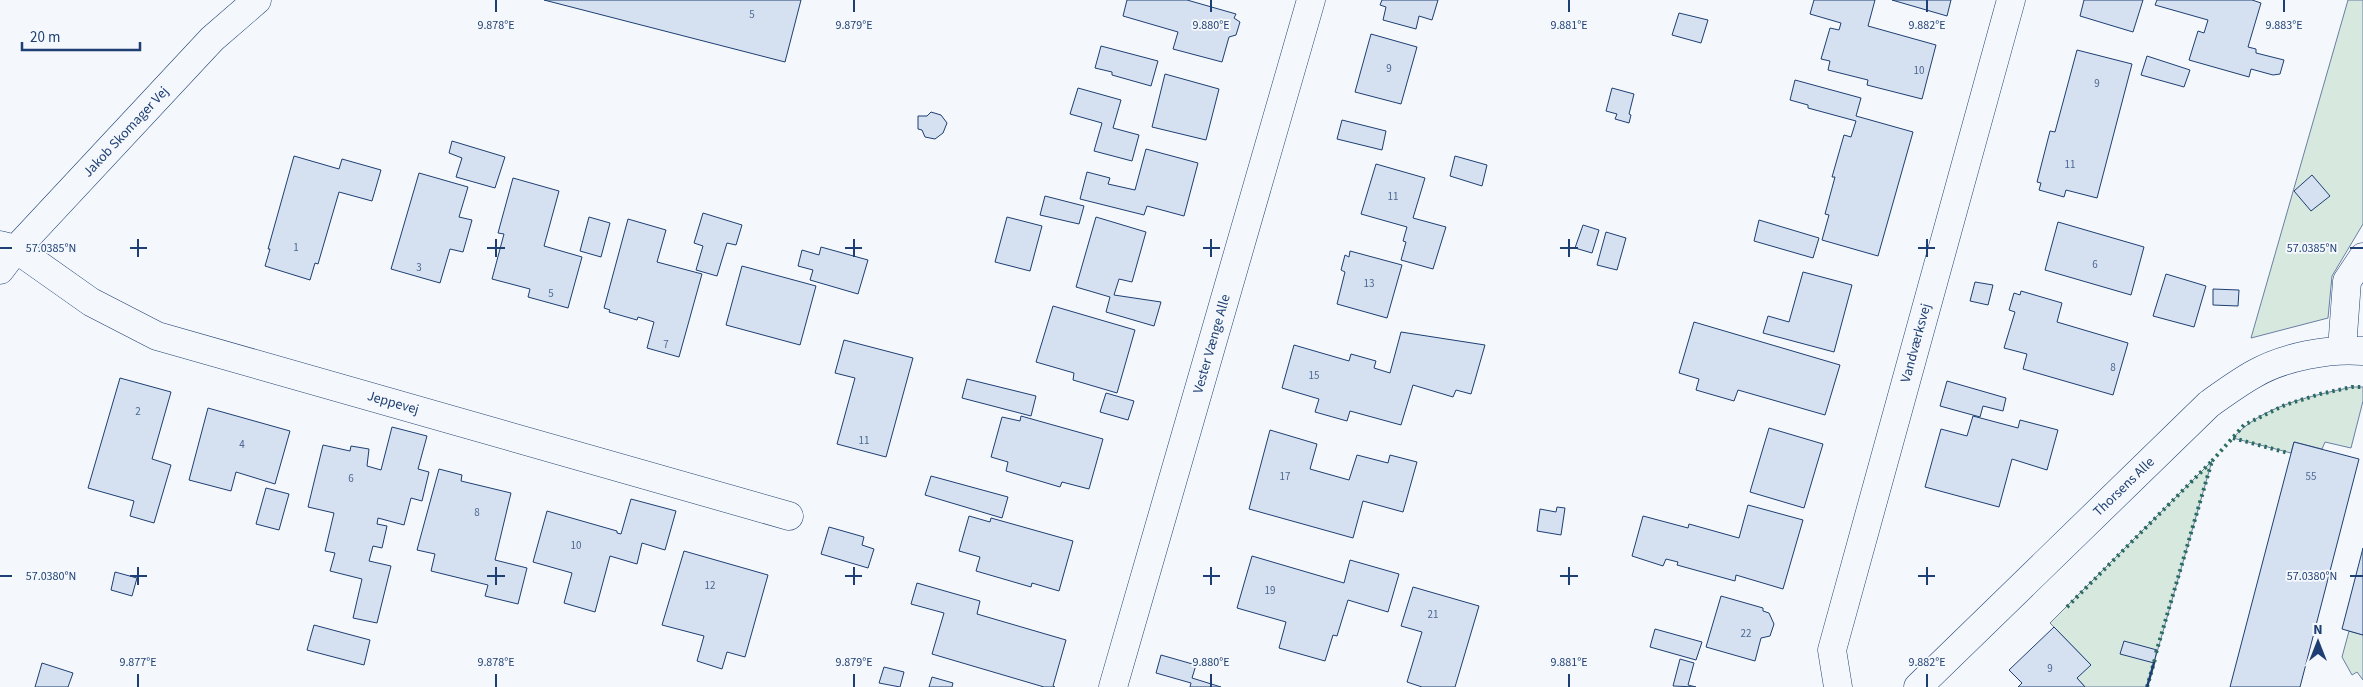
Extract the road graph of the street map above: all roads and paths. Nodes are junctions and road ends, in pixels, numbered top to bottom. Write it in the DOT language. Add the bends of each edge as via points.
graph roads {
  1 [pos="257,0"];
  2 [pos="1311,0"];
  3 [pos="2011,0"];
  4 [pos="5,255"];
  5 [pos="2363,257"];
  6 [pos="2352,350"];
  7 [pos="789,516"];
  8 [pos="1113,687"];
  9 [pos="1838,687"];
  10 [pos="1918,687"];
  1 -- 4 [label="street, Jakob Skomager Vej" via="212,39"];
  2 -- 8 [label="street, Vester Vænge Alle"];
  3 -- 9 [label="street, Vandværksvej" via="1832,650"];
  4 -- 7 [label="street, Jeppevej" via="157,336"];
  5 -- 6 [label="street" via="2347,281"];
  6 -- 10 [label="street, Thorsens Alle" via="2312,354 2255,373 2208,404"];
}
